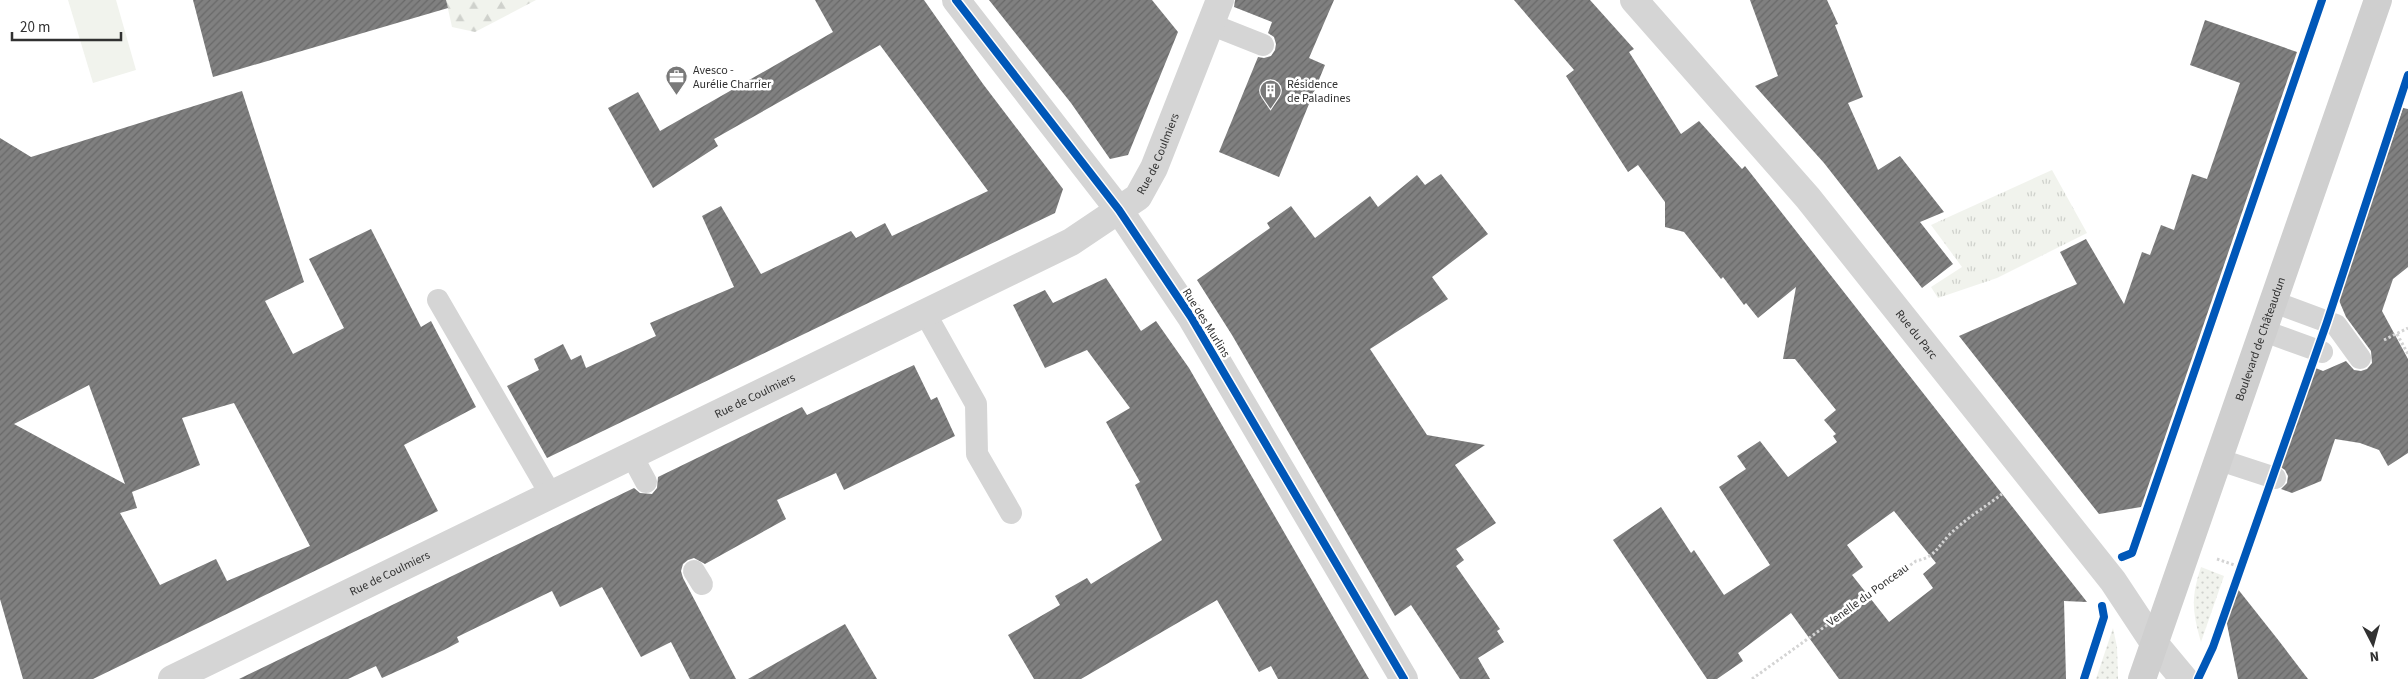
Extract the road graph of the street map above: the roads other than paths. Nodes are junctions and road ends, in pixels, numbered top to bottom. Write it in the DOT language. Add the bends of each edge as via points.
graph roads {
  1 [pos="956,0"];
  2 [pos="1634,0"];
  3 [pos="2376,1"];
  4 [pos="1215,12"];
  5 [pos="1263,45"];
  6 [pos="1120,210"];
  7 [pos="438,300"];
  8 [pos="2274,302"];
  9 [pos="925,313"];
  10 [pos="2264,331"];
  11 [pos="2322,352"];
  12 [pos="2358,355"];
  13 [pos="632,456"];
  14 [pos="2220,460"];
  15 [pos="2275,478"];
  16 [pos="646,482"];
  17 [pos="551,495"];
  18 [pos="1010,513"];
  19 [pos="2154,643"];
  20 [pos="172,679"];
  21 [pos="1404,679"];
  22 [pos="2142,679"];
  23 [pos="2184,679"];
  1 -- 6 [label="street, Rue des Murlins"];
  2 -- 19 [label="street, Rue du Parc" via="1808,198 2113,581"];
  3 -- 8 [label="main road, Boulevard de Châteaudun"];
  4 -- 5 [label="lane"];
  4 -- 6 [label="street, Rue de Coulmiers" via="1154,168 1138,197"];
  6 -- 9 [label="street, Rue de Coulmiers" via="1071,242"];
  6 -- 21 [label="street, Rue des Murlins" via="1191,317"];
  7 -- 17 [label="lane"];
  8 -- 10 [label="main road, Boulevard de Châteaudun"];
  8 -- 12 [label="lane" via="2336,325"];
  9 -- 13 [label="street, Rue de Coulmiers"];
  9 -- 18 [label="lane" via="976,404 977,454"];
  10 -- 11 [label="lane"];
  10 -- 14 [label="main road, Boulevard de Châteaudun"];
  13 -- 16 [label="lane"];
  13 -- 17 [label="street, Rue de Coulmiers"];
  14 -- 15 [label="lane"];
  14 -- 19 [label="main road, Boulevard de Châteaudun"];
  17 -- 20 [label="street, Rue de Coulmiers"];
  19 -- 22 [label="main road, Boulevard de Châteaudun"];
  19 -- 23 [label="street, Rue du Parc"];
}
